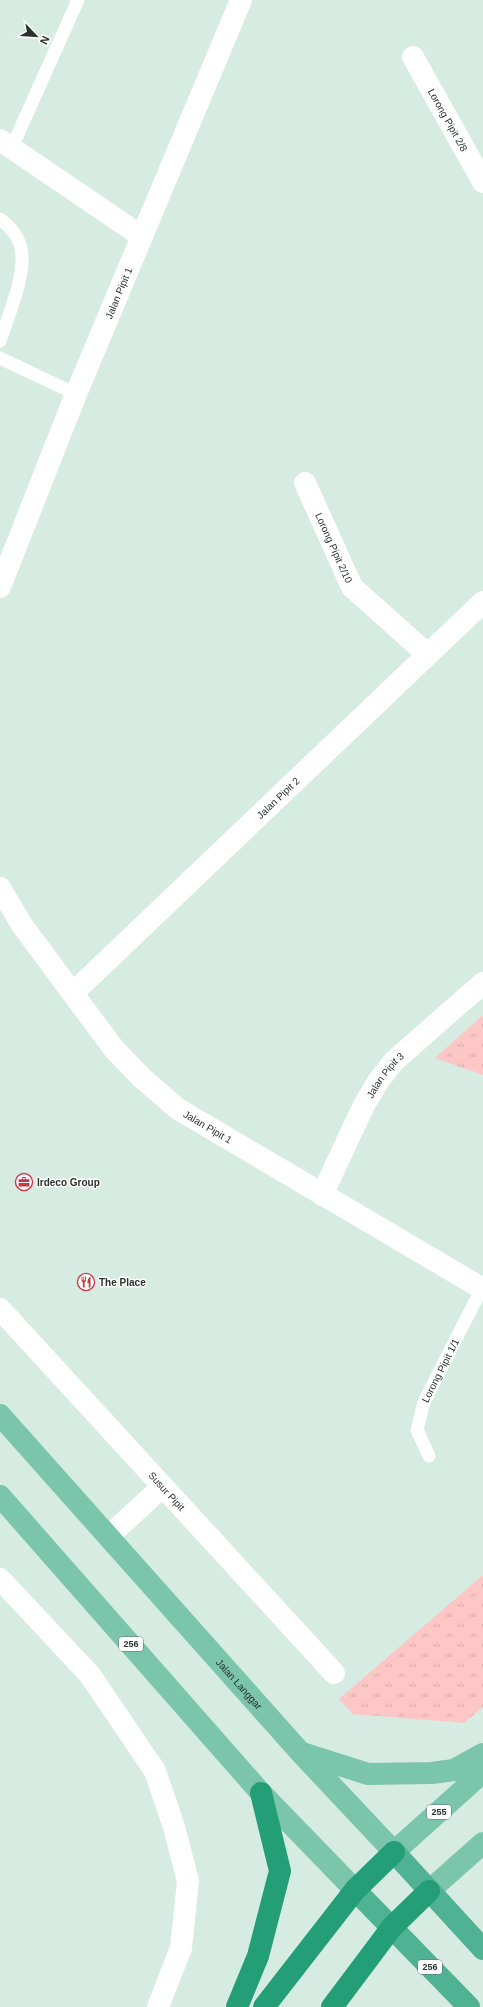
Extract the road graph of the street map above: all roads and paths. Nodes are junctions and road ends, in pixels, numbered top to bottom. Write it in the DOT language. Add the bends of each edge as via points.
graph roads {
  1 [pos="78,0"];
  2 [pos="241,0"];
  3 [pos="413,57"];
  4 [pos="6,143"];
  5 [pos="483,182"];
  6 [pos="0,219"];
  7 [pos="141,236"];
  8 [pos="0,341"];
  9 [pos="0,358"];
  10 [pos="76,394"];
  11 [pos="305,483"];
  12 [pos="0,587"];
  13 [pos="483,602"];
  14 [pos="426,654"];
  15 [pos="0,888"];
  16 [pos="483,983"];
  17 [pos="73,993"];
  18 [pos="322,1195"];
  19 [pos="482,1288"];
  20 [pos="0,1308"];
  21 [pos="0,1415"];
  22 [pos="429,1456"];
  23 [pos="162,1487"];
  24 [pos="0,1496"];
  25 [pos="109,1536"];
  26 [pos="0,1579"];
  27 [pos="334,1673"];
  28 [pos="301,1752"];
  29 [pos="483,1754"];
  30 [pos="483,1772"];
  31 [pos="261,1793"];
  32 [pos="483,1843"];
  33 [pos="394,1852"];
  34 [pos="355,1890"];
  35 [pos="429,1891"];
  36 [pos="392,1927"];
  37 [pos="483,1949"];
  38 [pos="158,2007"];
  39 [pos="238,2007"];
  40 [pos="264,2007"];
  41 [pos="332,2007"];
  42 [pos="469,2007"];
  1 -- 4 [label="lane"];
  2 -- 7 [label="street, Jalan Pipit 1"];
  3 -- 5 [label="street, Lorong Pipit 2/8"];
  4 -- 7 [label="street"];
  6 -- 8 [label="lane" via="12,230 20,243 22,258 20,278"];
  7 -- 10 [label="street, Jalan Pipit 1"];
  9 -- 10 [label="lane"];
  10 -- 12 [label="street, Jalan Pipit 1"];
  11 -- 14 [label="street, Lorong Pipit 2/10" via="352,587"];
  13 -- 14 [label="street, Jalan Pipit 2"];
  14 -- 17 [label="street, Jalan Pipit 2"];
  15 -- 17 [label="street, Jalan Pipit 1" via="22,926"];
  16 -- 18 [label="street, Jalan Pipit 3" via="394,1061 364,1105"];
  17 -- 18 [label="street, Jalan Pipit 1" via="114,1048 142,1078 178,1109"];
  18 -- 19 [label="street, Jalan Pipit 1"];
  19 -- 22 [label="lane, Lorong Pipit 1/1" via="424,1402 417,1430"];
  20 -- 23 [label="street, Susur Pipit"];
  21 -- 25 [label="main road, Jalan Langgar"];
  23 -- 25 [label="street"];
  23 -- 27 [label="street, Susur Pipit"];
  24 -- 31 [label="main road, 256"];
  25 -- 28 [label="main road, Jalan Langgar"];
  26 -- 38 [label="street" via="90,1675 155,1772 174,1827 188,1880 182,1948"];
  28 -- 29 [label="main road" via="368,1774 454,1770"];
  28 -- 33 [label="main road, Jalan Langgar"];
  30 -- 33 [label="main road, 255"];
  31 -- 34 [label="main road, 256"];
  31 -- 39 [label="highway" via="280,1871 258,1956"];
  32 -- 35 [label="main road"];
  33 -- 34 [label="highway, 255"];
  33 -- 35 [label="highway, Jalan Langgar"];
  34 -- 36 [label="highway, 256"];
  34 -- 40 [label="highway"];
  35 -- 36 [label="highway"];
  35 -- 37 [label="highway, Jalan Langgar"];
  36 -- 41 [label="highway"];
  36 -- 42 [label="highway, 256"];
}
